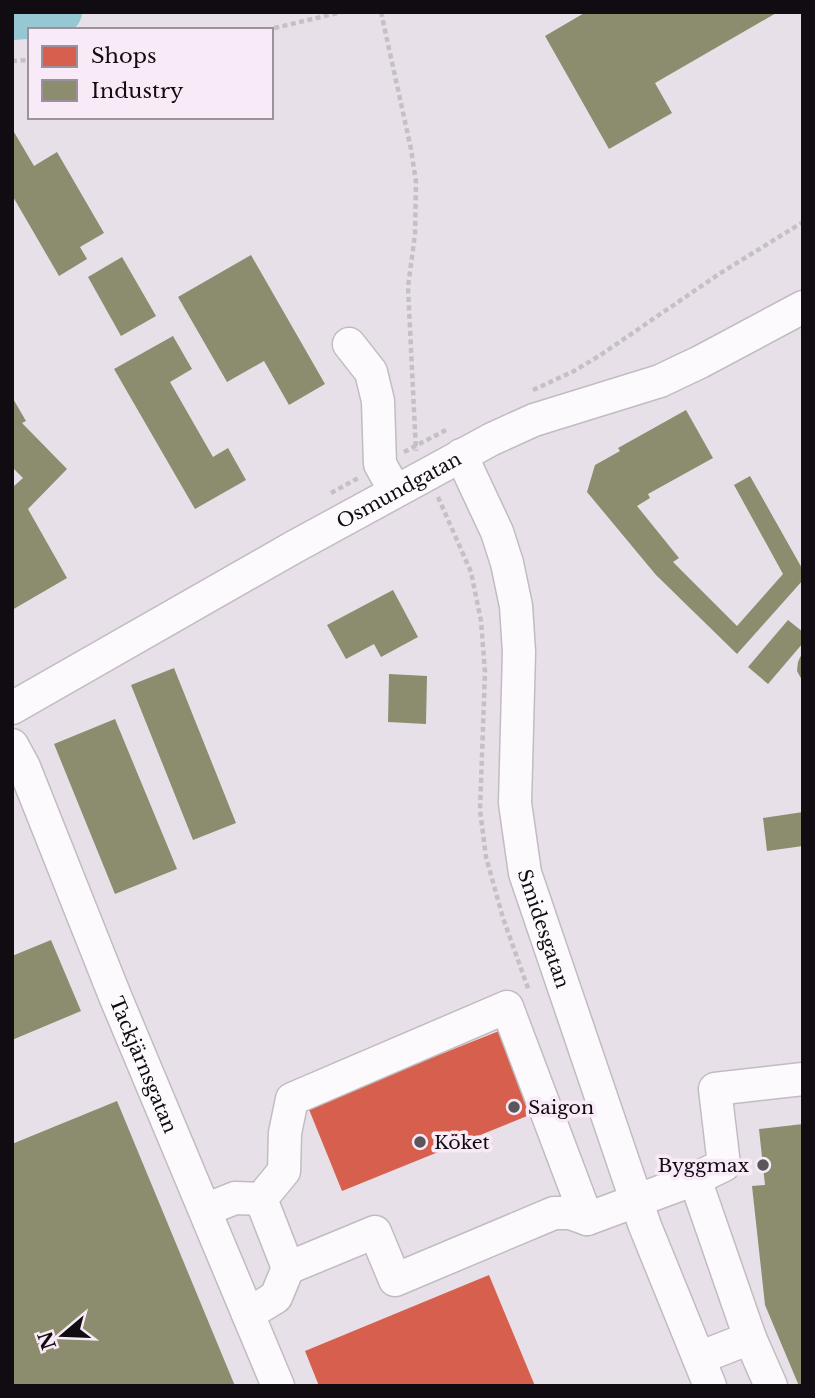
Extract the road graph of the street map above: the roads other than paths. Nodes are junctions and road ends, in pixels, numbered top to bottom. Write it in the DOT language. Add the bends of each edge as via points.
graph roads {
  1 [pos="803,307"];
  2 [pos="349,344"];
  3 [pos="461,455"];
  4 [pos="395,491"];
  5 [pos="12,708"];
  6 [pos="12,745"];
  7 [pos="803,1079"];
  8 [pos="695,1180"];
  9 [pos="261,1199"];
  10 [pos="637,1202"];
  11 [pos="205,1209"];
  12 [pos="587,1219"];
  13 [pos="288,1268"];
  14 [pos="248,1314"];
  15 [pos="750,1338"];
  16 [pos="705,1372"];
  17 [pos="278,1386"];
  18 [pos="771,1386"];
  1 -- 3 [label="street, Osmundgatan" via="660,381 534,421"];
  2 -- 4 [label="street" via="371,372 378,401 380,464"];
  3 -- 4 [label="street, Osmundgatan"];
  3 -- 10 [label="street, Smidesgatan" via="497,532 516,606 515,803 526,873"];
  4 -- 5 [label="street, Osmundgatan"];
  6 -- 11 [label="street, Tackjärnsgatan"];
  7 -- 8 [label="street" via="715,1089 724,1165"];
  8 -- 10 [label="street"];
  8 -- 15 [label="street"];
  9 -- 11 [label="street" via="235,1198"];
  9 -- 12 [label="street" via="285,1171 285,1133 292,1099 507,1007"];
  9 -- 13 [label="street"];
  10 -- 12 [label="street"];
  10 -- 16 [label="street, Smidesgatan"];
  11 -- 14 [label="street, Tackjärnsgatan"];
  12 -- 13 [label="street" via="554,1213 396,1280 376,1232"];
  13 -- 14 [label="street" via="276,1297"];
  14 -- 17 [label="street, Tackjärnsgatan"];
  15 -- 16 [label="street"];
  15 -- 18 [label="street"];
}
